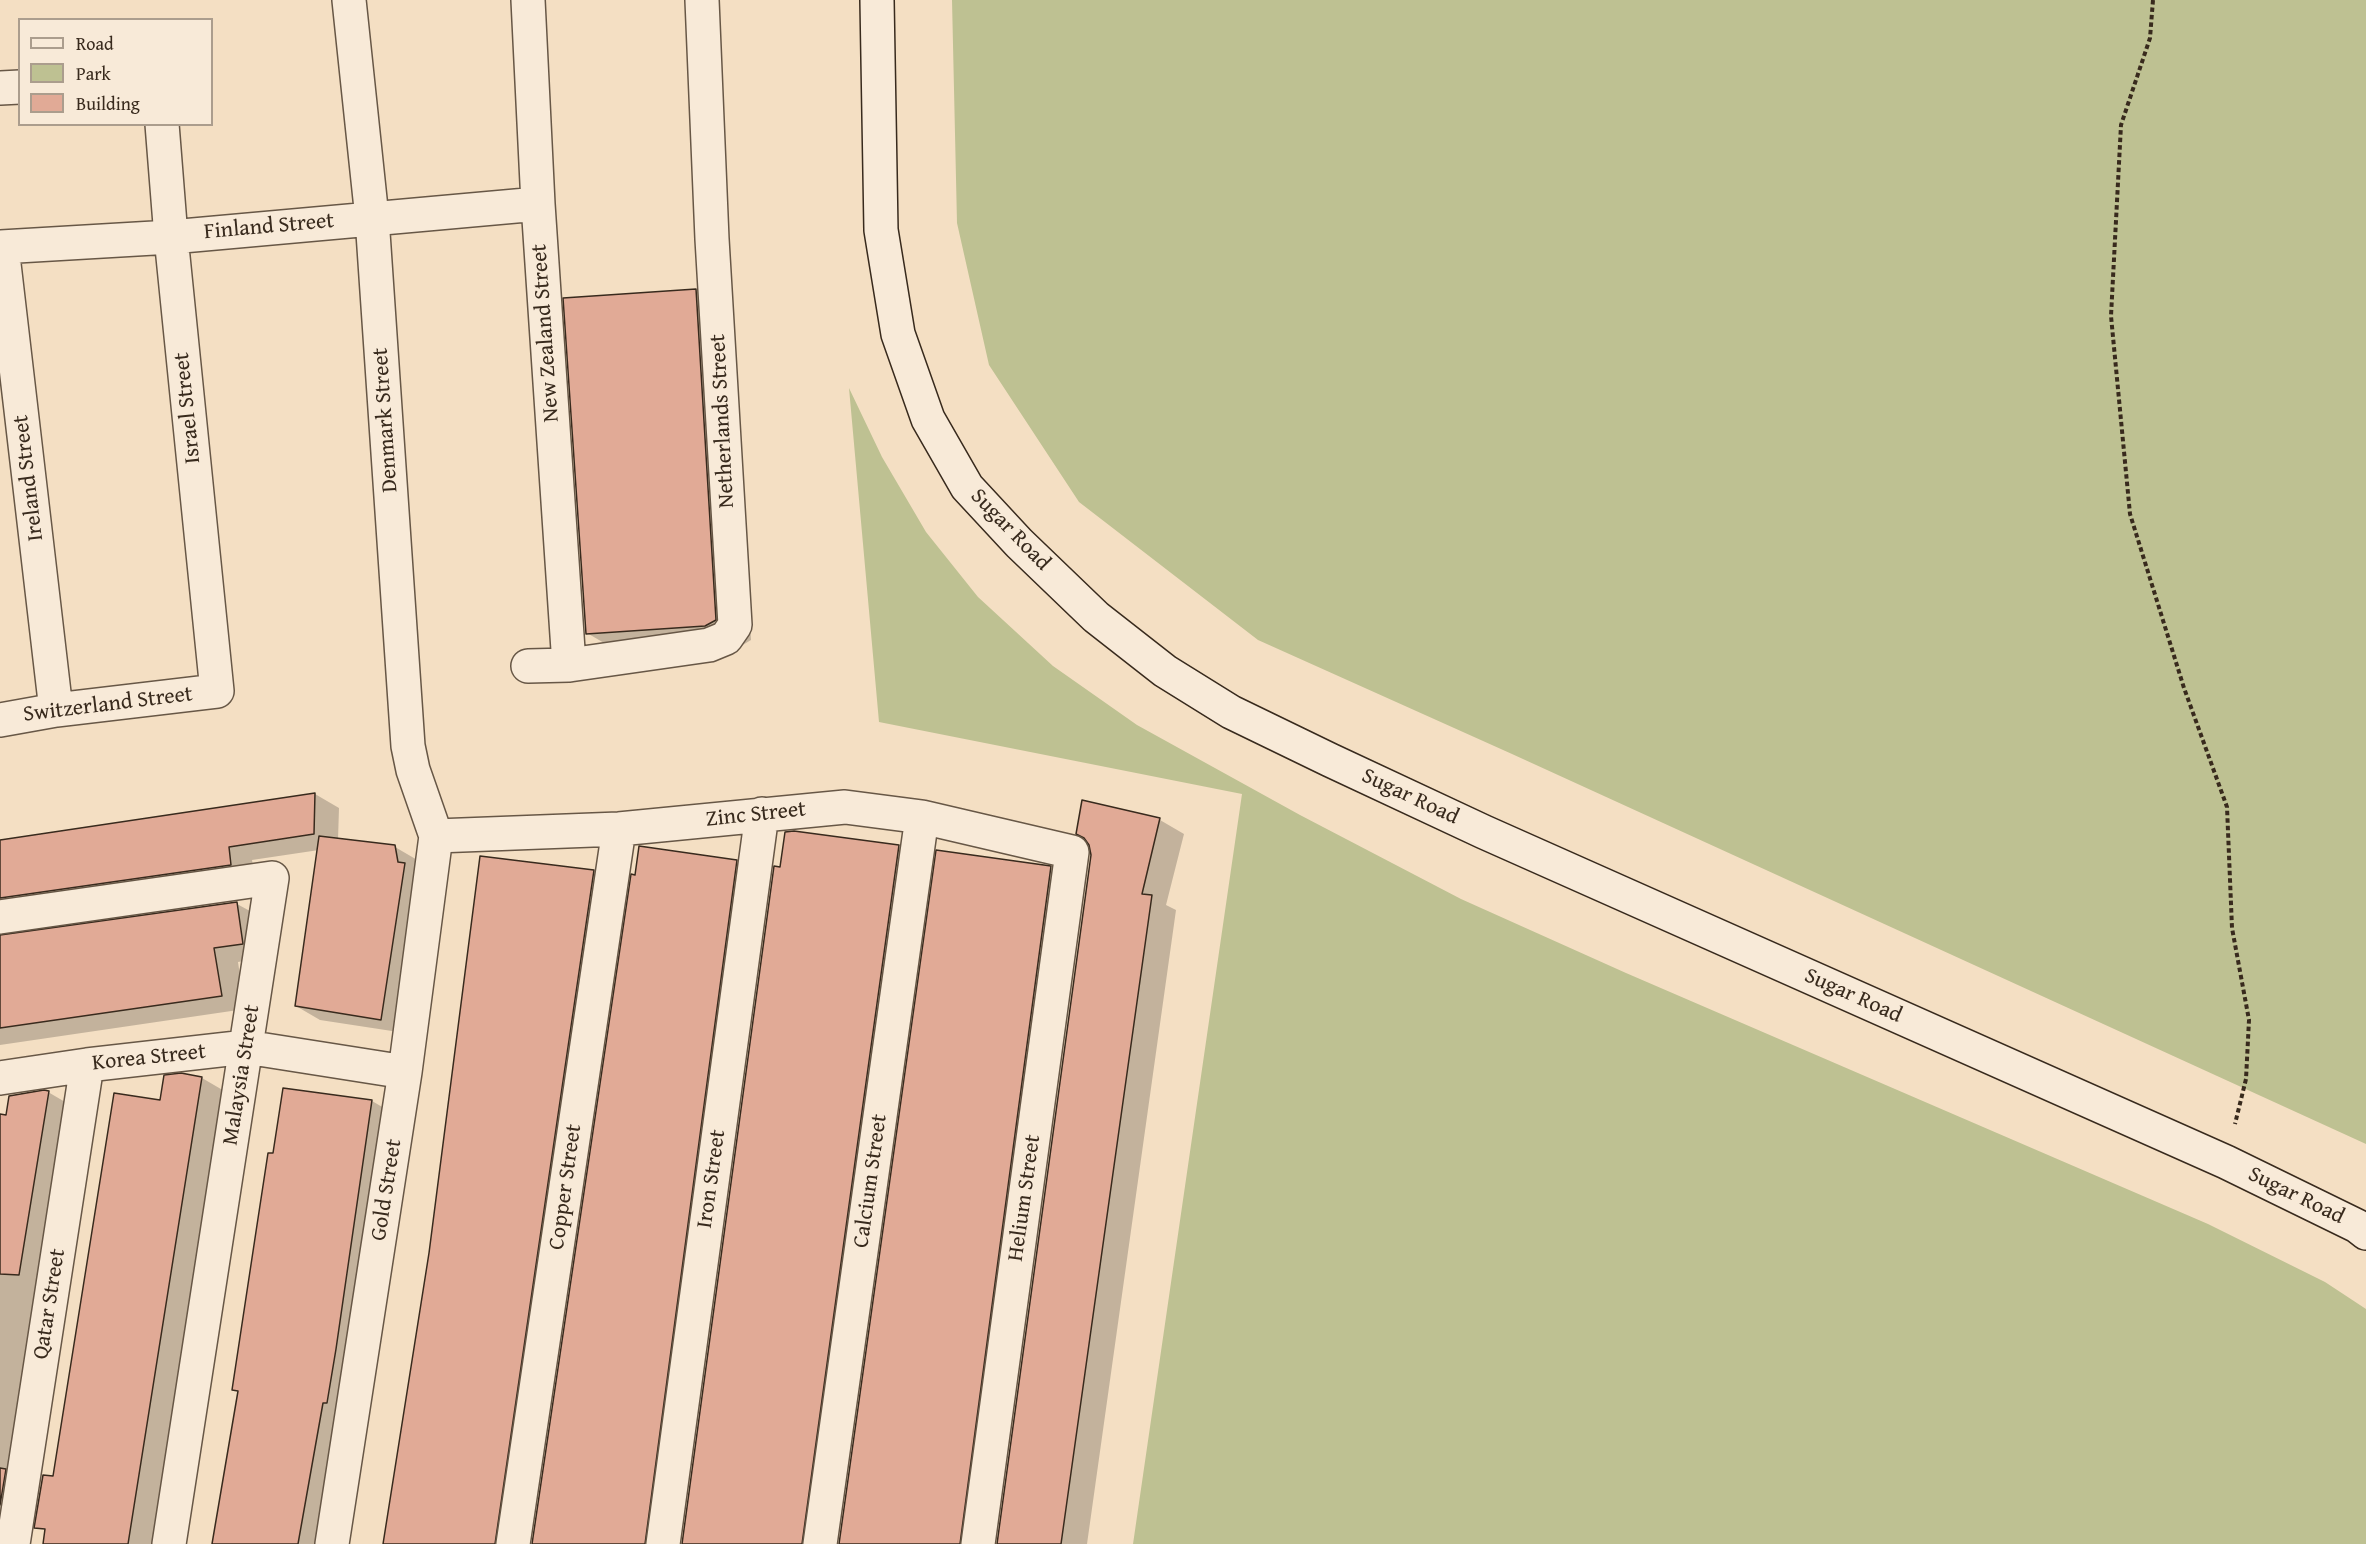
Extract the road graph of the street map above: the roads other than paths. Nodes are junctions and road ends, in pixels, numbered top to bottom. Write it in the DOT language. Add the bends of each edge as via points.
graph roads {
  1 [pos="349,0"];
  2 [pos="528,0"];
  3 [pos="702,0"];
  4 [pos="877,0"];
  5 [pos="18,87"];
  6 [pos="0,88"];
  7 [pos="162,126"];
  8 [pos="538,204"];
  9 [pos="372,218"];
  10 [pos="171,237"];
  11 [pos="1,247"];
  12 [pos="569,665"];
  13 [pos="528,666"];
  14 [pos="217,691"];
  15 [pos="56,710"];
  16 [pos="0,720"];
  17 [pos="762,814"];
  18 [pos="922,818"];
  19 [pos="619,829"];
  20 [pos="436,836"];
  21 [pos="1072,852"];
  22 [pos="0,917"];
  23 [pos="246,1047"];
  24 [pos="87,1065"];
  25 [pos="405,1072"];
  26 [pos="0,1078"];
  27 [pos="2366,1233"];
  28 [pos="13,1544"];
  29 [pos="169,1544"];
  30 [pos="332,1544"];
  31 [pos="513,1544"];
  32 [pos="663,1544"];
  33 [pos="820,1544"];
  34 [pos="978,1544"];
  1 -- 9 [label="street, Denmark Street"];
  2 -- 8 [label="street, New Zealand Street"];
  3 -- 12 [label="street, Netherlands Street" via="735,625 726,638 709,645"];
  4 -- 27 [label="street, Sugar Road" via="881,230 898,334 928,419 967,487 1096,617 1166,671 1231,712 1310,751 2226,1162"];
  5 -- 6 [label="street"];
  7 -- 10 [label="street, Israel Street"];
  8 -- 9 [label="street, Finland Street"];
  8 -- 12 [label="street, New Zealand Street"];
  9 -- 10 [label="street, Finland Street"];
  9 -- 20 [label="street, Denmark Street" via="408,746"];
  10 -- 11 [label="street, Finland Street"];
  10 -- 14 [label="street, Israel Street"];
  11 -- 15 [label="street, Ireland Street"];
  12 -- 13 [label="street, Netherlands Street"];
  14 -- 15 [label="street, Switzerland Street"];
  15 -- 16 [label="street, Switzerland Street"];
  17 -- 18 [label="street, Zinc Street" via="845,807"];
  17 -- 19 [label="street, Zinc Street"];
  17 -- 32 [label="street, Iron Street"];
  18 -- 21 [label="street, Zinc Street"];
  18 -- 33 [label="street, Calcium Street"];
  19 -- 20 [label="street, Zinc Street"];
  19 -- 31 [label="street, Copper Street"];
  20 -- 25 [label="street, Gold Street"];
  21 -- 34 [label="street, Helium Street"];
  22 -- 23 [label="street, Malaysia Street" via="272,878"];
  23 -- 24 [label="street, Korea Street"];
  23 -- 25 [label="street, Korea Street"];
  23 -- 29 [label="street, Malaysia Street"];
  24 -- 26 [label="street, Korea Street"];
  24 -- 28 [label="street, Qatar Street"];
  25 -- 30 [label="street, Gold Street"];
}
